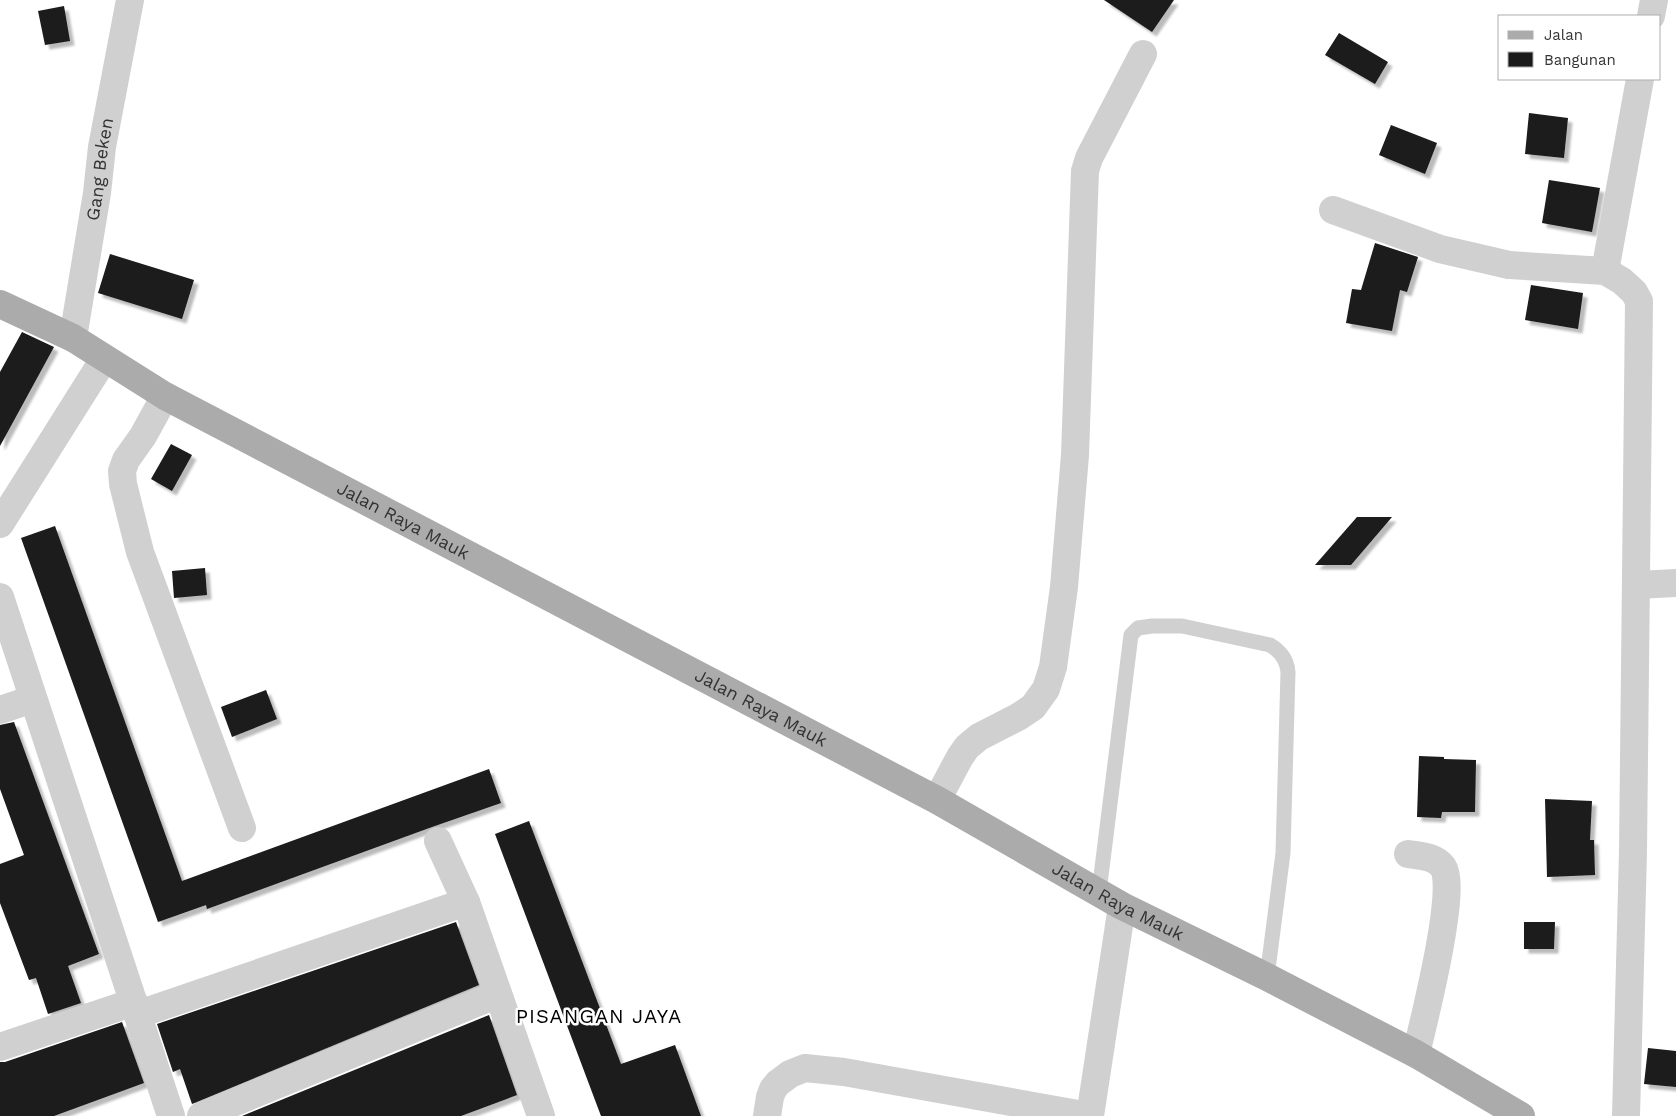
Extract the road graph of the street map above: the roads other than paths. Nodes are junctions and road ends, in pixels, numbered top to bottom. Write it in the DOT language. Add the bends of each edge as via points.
graph roads {
  1 [pos="130,0"];
  2 [pos="1654,0"];
  3 [pos="1651,15"];
  4 [pos="1143,54"];
  5 [pos="1640,80"];
  6 [pos="1333,210"];
  7 [pos="1605,271"];
  8 [pos="1,309"];
  9 [pos="72,338"];
  10 [pos="104,359"];
  11 [pos="165,396"];
  12 [pos="0,524"];
  13 [pos="1676,583"];
  14 [pos="1636,585"];
  15 [pos="0,597"];
  16 [pos="33,699"];
  17 [pos="0,710"];
  18 [pos="937,800"];
  19 [pos="242,828"];
  20 [pos="438,841"];
  21 [pos="1408,854"];
  22 [pos="1099,892"];
  23 [pos="466,902"];
  24 [pos="1122,906"];
  25 [pos="1267,977"];
  26 [pos="498,994"];
  27 [pos="136,1008"];
  28 [pos="2,1041"];
  29 [pos="1416,1054"];
  30 [pos="172,1116"];
  31 [pos="200,1116"];
  32 [pos="541,1116"];
  33 [pos="767,1116"];
  34 [pos="1089,1116"];
  35 [pos="1521,1116"];
  36 [pos="1626,1116"];
  1 -- 9 [label="street, Gang Beken" via="102,147"];
  2 -- 3 [label="street"];
  4 -- 18 [label="street" via="1085,171 1075,455 1064,586 1053,667 1046,689 1032,707 967,747"];
  5 -- 7 [label="street"];
  6 -- 7 [label="street" via="1440,249 1509,265"];
  7 -- 14 [label="street" via="1622,281 1639,301"];
  8 -- 9 [label="main road, Jalan Raya Mauk"];
  9 -- 10 [label="main road, Jalan Raya Mauk"];
  10 -- 11 [label="main road, Jalan Raya Mauk"];
  10 -- 12 [label="street"];
  11 -- 18 [label="main road, Jalan Raya Mauk"];
  11 -- 19 [label="street" via="126,460 122,471 123,484 140,552"];
  13 -- 14 [label="street"];
  14 -- 36 [label="street"];
  15 -- 16 [label="street"];
  16 -- 17 [label="street"];
  16 -- 27 [label="street"];
  18 -- 22 [label="main road, Jalan Raya Mauk"];
  20 -- 23 [label="street"];
  21 -- 29 [label="street" via="1439,862 1445,870 1447,883 1444,921"];
  22 -- 24 [label="main road, Jalan Raya Mauk"];
  22 -- 25 [label="lane" via="1130,635 1138,628 1182,626 1270,645 1285,660 1288,672 1283,854"];
  23 -- 26 [label="street"];
  23 -- 27 [label="street"];
  24 -- 25 [label="main road, Jalan Raya Mauk"];
  24 -- 34 [label="street"];
  25 -- 29 [label="main road, Jalan Raya Mauk"];
  26 -- 31 [label="street"];
  26 -- 32 [label="street"];
  27 -- 28 [label="street"];
  27 -- 30 [label="street"];
  29 -- 35 [label="main road, Jalan Raya Mauk"];
  33 -- 34 [label="street" via="770,1098 778,1083 805,1068 844,1072"];
}
